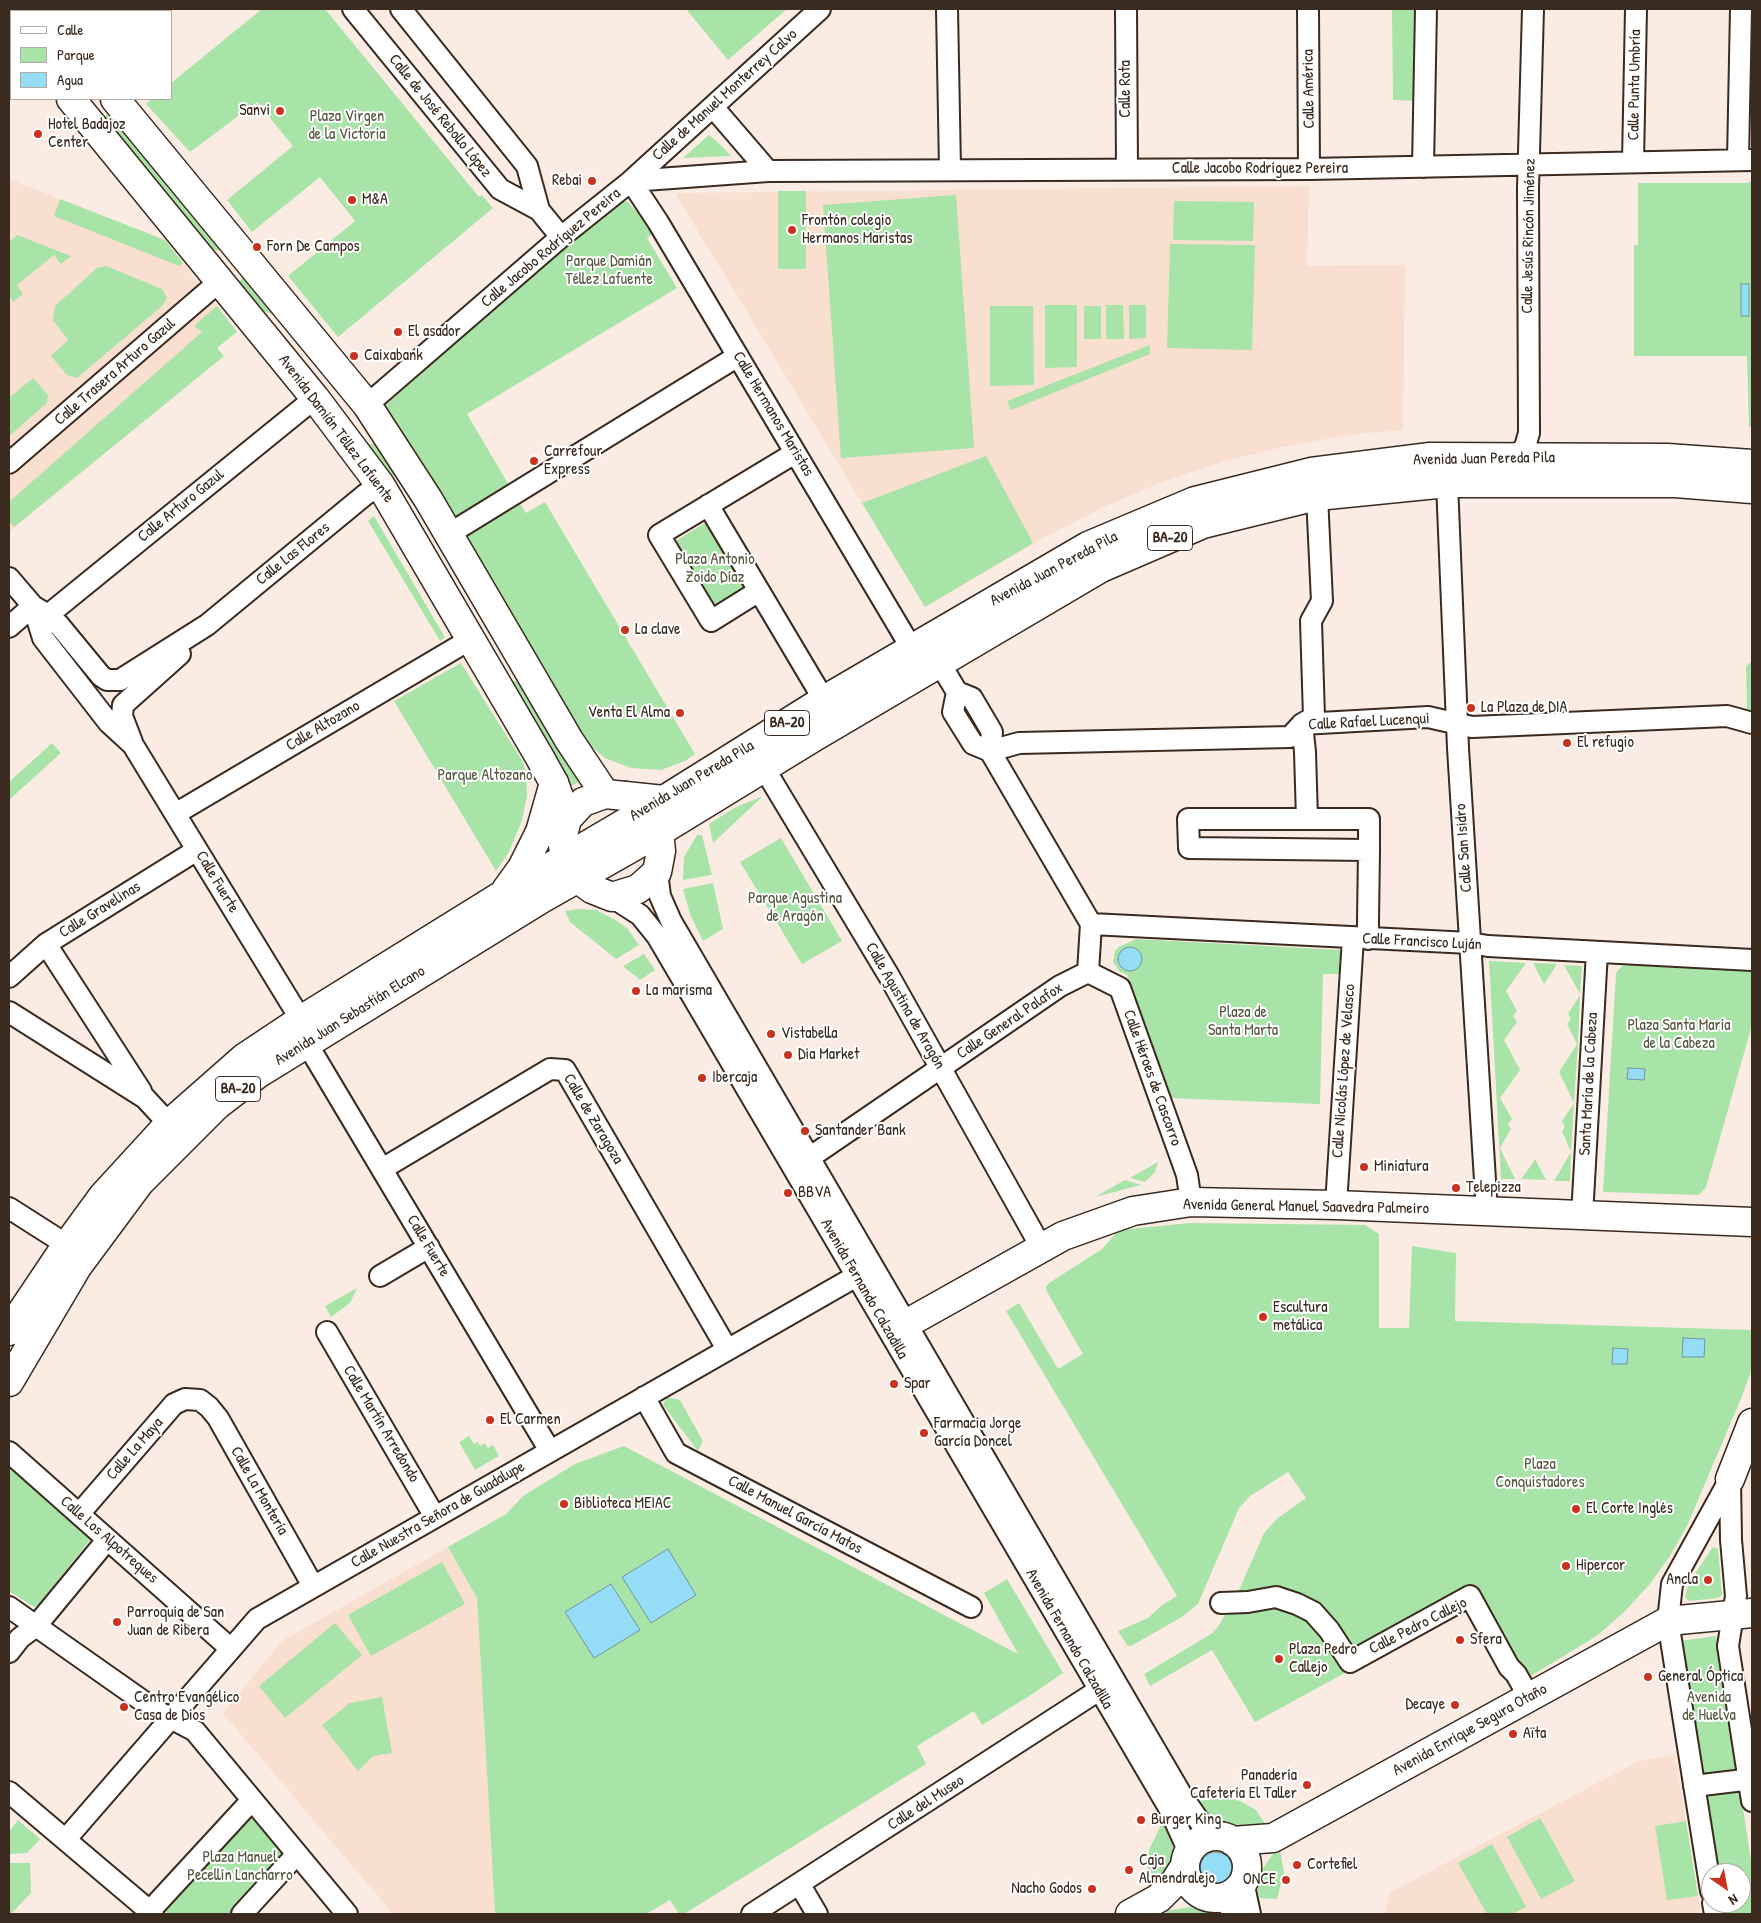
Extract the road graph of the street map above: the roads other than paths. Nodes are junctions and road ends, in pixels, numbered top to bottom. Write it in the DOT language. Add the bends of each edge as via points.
graph roads {
  1 [pos="353,9"];
  2 [pos="401,9"];
  3 [pos="820,9"];
  4 [pos="948,9"];
  5 [pos="1126,9"];
  6 [pos="1308,9"];
  7 [pos="1426,9"];
  8 [pos="1533,9"];
  9 [pos="1636,9"];
  10 [pos="1741,9"];
  11 [pos="116,100"];
  12 [pos="76,102"];
  13 [pos="712,107"];
  14 [pos="1745,160"];
  15 [pos="1633,162"];
  16 [pos="1529,165"];
  17 [pos="1424,167"];
  18 [pos="950,169"];
  19 [pos="1127,169"];
  20 [pos="1309,169"];
  21 [pos="768,171"];
  22 [pos="530,178"];
  23 [pos="631,181"];
  24 [pos="508,194"];
  25 [pos="539,210"];
  26 [pos="561,237"];
  27 [pos="232,241"];
  28 [pos="221,280"];
  29 [pos="252,319"];
  30 [pos="738,356"];
  31 [pos="315,398"];
  32 [pos="367,405"];
  33 [pos="795,453"];
  34 [pos="1514,458"];
  35 [pos="9,463"];
  36 [pos="1752,464"];
  37 [pos="1446,483"];
  38 [pos="381,486"];
  39 [pos="1752,489"];
  40 [pos="1317,496"];
  41 [pos="708,506"];
  42 [pos="439,530"];
  43 [pos="9,578"];
  44 [pos="759,591"];
  45 [pos="40,610"];
  46 [pos="207,625"];
  47 [pos="9,627"];
  48 [pos="471,639"];
  49 [pos="912,649"];
  50 [pos="939,662"];
  51 [pos="101,676"];
  52 [pos="824,700"];
  53 [pos="123,705"];
  54 [pos="1752,723"];
  55 [pos="1302,724"];
  56 [pos="1457,724"];
  57 [pos="133,745"];
  58 [pos="990,751"];
  59 [pos="764,768"];
  60 [pos="554,783"];
  61 [pos="175,814"];
  62 [pos="567,819"];
  63 [pos="1307,819"];
  64 [pos="650,822"];
  65 [pos="197,850"];
  66 [pos="1369,850"];
  67 [pos="581,883"];
  68 [pos="504,894"];
  69 [pos="1091,924"];
  70 [pos="1360,938"];
  71 [pos="1470,943"];
  72 [pos="46,944"];
  73 [pos="1597,952"];
  74 [pos="1752,960"];
  75 [pos="1088,972"];
  76 [pos="9,977"];
  77 [pos="9,1012"];
  78 [pos="303,1031"];
  79 [pos="105,1036"];
  80 [pos="84,1058"];
  81 [pos="940,1067"];
  82 [pos="145,1098"];
  83 [pos="169,1124"];
  84 [pos="809,1158"];
  85 [pos="382,1169"];
  86 [pos="1191,1202"];
  87 [pos="1336,1205"];
  88 [pos="9,1208"];
  89 [pos="1487,1212"];
  90 [pos="1582,1216"];
  91 [pos="1752,1222"];
  92 [pos="67,1245"];
  93 [pos="429,1247"];
  94 [pos="1041,1247"];
  95 [pos="864,1271"];
  96 [pos="380,1276"];
  97 [pos="898,1329"];
  98 [pos="9,1331"];
  99 [pos="327,1332"];
  100 [pos="727,1350"];
  101 [pos="9,1382"];
  102 [pos="644,1397"];
  103 [pos="200,1400"];
  104 [pos="1752,1423"];
  105 [pos="550,1451"];
  106 [pos="9,1452"];
  107 [pos="1730,1479"];
  108 [pos="79,1514"];
  109 [pos="435,1517"];
  110 [pos="107,1540"];
  111 [pos="313,1586"];
  112 [pos="1221,1603"];
  113 [pos="9,1607"];
  114 [pos="971,1608"];
  115 [pos="1743,1613"];
  116 [pos="1668,1621"];
  117 [pos="36,1626"];
  118 [pos="231,1649"];
  119 [pos="9,1652"];
  120 [pos="1099,1690"];
  121 [pos="1529,1698"];
  122 [pos="171,1718"];
  123 [pos="1750,1779"];
  124 [pos="1694,1786"];
  125 [pos="9,1792"];
  126 [pos="252,1800"];
  127 [pos="1752,1801"];
  128 [pos="66,1839"];
  129 [pos="1225,1839"];
  130 [pos="297,1854"];
  131 [pos="1187,1859"];
  132 [pos="1706,1863"];
  133 [pos="1243,1881"];
  134 [pos="800,1885"];
  135 [pos="1218,1898"];
  136 [pos="150,1913"];
  137 [pos="242,1914"];
  138 [pos="347,1914"];
  139 [pos="752,1914"];
  140 [pos="817,1914"];
  141 [pos="1130,1914"];
  142 [pos="1240,1914"];
  143 [pos="1250,1914"];
  1 -- 24 [label="street, Calle de José Rebollo López" via="500,189"];
  2 -- 22 [label="street, Calle de José Rebollo López" via="526,166"];
  3 -- 13 [label="street, Calle de Manuel Monterrey Calvo"];
  4 -- 18 [label="street"];
  5 -- 19 [label="street, Calle Rota"];
  6 -- 20 [label="street, Calle América"];
  7 -- 17 [label="street"];
  8 -- 16 [label="street, Calle Jesús Rincón Jiménez"];
  9 -- 15 [label="street, Calle Punta Umbría"];
  10 -- 14 [label="street"];
  11 -- 27 [label="main road, Avenida Damián Téllez Lafuente"];
  12 -- 28 [label="main road, Avenida Damián Téllez Lafuente"];
  13 -- 21 [label="street"];
  13 -- 23 [label="street, Calle de Manuel Monterrey Calvo"];
  14 -- 15 [label="street, Calle Jacobo Rodríguez Pereira"];
  15 -- 16 [label="street, Calle Jacobo Rodríguez Pereira"];
  16 -- 17 [label="street, Calle Jacobo Rodríguez Pereira"];
  16 -- 34 [label="street, Calle Jesús Rincón Jiménez" via="1529,433 1525,447"];
  17 -- 20 [label="street, Calle Jacobo Rodríguez Pereira"];
  18 -- 19 [label="street, Calle Jacobo Rodríguez Pereira"];
  18 -- 21 [label="street, Calle Jacobo Rodríguez Pereira"];
  19 -- 20 [label="street, Calle Jacobo Rodríguez Pereira"];
  21 -- 23 [label="street, Calle Jacobo Rodríguez Pereira"];
  22 -- 24 [label="street"];
  22 -- 25 [label="street, Calle de José Rebollo López"];
  23 -- 26 [label="street, Calle Jacobo Rodríguez Pereira"];
  23 -- 30 [label="street, Calle Hermanos Maristas"];
  24 -- 25 [label="street, Calle de José Rebollo López"];
  25 -- 26 [label="street, Calle de José Rebollo López"];
  26 -- 32 [label="street, Calle Jacobo Rodríguez Pereira"];
  27 -- 28 [label="main road" via="229,261"];
  27 -- 32 [label="main road, Avenida Damián Téllez Lafuente"];
  28 -- 29 [label="main road, Avenida Damián Téllez Lafuente"];
  28 -- 35 [label="street, Calle Trasera Arturo Gazul"];
  29 -- 31 [label="main road, Avenida Damián Téllez Lafuente"];
  29 -- 32 [label="main road" via="268,322 280,330 344,407 355,411"];
  30 -- 33 [label="street, Calle Hermanos Maristas"];
  30 -- 42 [label="street"];
  31 -- 38 [label="main road, Avenida Damián Téllez Lafuente"];
  31 -- 45 [label="street, Calle Arturo Gazul"];
  32 -- 42 [label="main road, Avenida Damián Téllez Lafuente"];
  33 -- 41 [label="street"];
  33 -- 49 [label="street, Calle Hermanos Maristas"];
  34 -- 36 [label="main road, Avenida Juan Pereda Pila / BA-20" via="1667,458"];
  34 -- 49 [label="main road, Avenida Juan Pereda Pila / BA-20" via="1430,457 1311,472 1195,501 1088,546"];
  37 -- 39 [label="main road, Avenida Juan Pereda Pila / BA-20" via="1675,483"];
  37 -- 40 [label="main road, Avenida Juan Pereda Pila / BA-20"];
  37 -- 56 [label="street, Calle San Isidro"];
  38 -- 42 [label="main road" via="403,490"];
  38 -- 46 [label="street, Calle Las Flores" via="366,494"];
  38 -- 48 [label="main road, Avenida Damián Téllez Lafuente"];
  40 -- 50 [label="main road, Avenida Juan Pereda Pila / BA-20" via="1203,524 1109,564"];
  40 -- 55 [label="street" via="1322,601 1311,621 1314,717"];
  41 -- 44 [label="street"];
  41 -- 44 [label="street" via="659,535 711,621"];
  42 -- 64 [label="main road, Avenida Damián Téllez Lafuente" via="569,740"];
  43 -- 45 [label="street, Calle Fuerte"];
  44 -- 52 [label="street"];
  45 -- 47 [label="street, Calle Arturo Gazul"];
  45 -- 51 [label="street, Calle Fuerte"];
  45 -- 57 [label="street, Calle Fuerte" via="43,638 110,723"];
  46 -- 51 [label="street, Calle Las Flores" via="126,677 114,681"];
  46 -- 53 [label="street, Calle Las Flores" via="175,660"];
  48 -- 60 [label="main road, Avenida Damián Téllez Lafuente"];
  48 -- 61 [label="street, Calle Altozano"];
  49 -- 52 [label="main road, Avenida Juan Pereda Pila / BA-20"];
  50 -- 58 [label="street" via="957,692 953,712 973,744"];
  50 -- 59 [label="main road, Avenida Juan Pereda Pila / BA-20"];
  52 -- 64 [label="main road, Avenida Juan Pereda Pila / BA-20"];
  53 -- 57 [label="street, Calle Fuerte" via="122,716"];
  54 -- 56 [label="street, Calle Rafael Lucenqui" via="1727,716"];
  55 -- 56 [label="street, Calle Rafael Lucenqui" via="1428,717"];
  55 -- 58 [label="street, Calle Rafael Lucenqui" via="1290,737 1028,742"];
  55 -- 63 [label="street"];
  56 -- 71 [label="street, Calle San Isidro"];
  57 -- 61 [label="street, Calle Fuerte"];
  58 -- 69 [label="street"];
  59 -- 64 [label="main road, Avenida Juan Pereda Pila / BA-20"];
  59 -- 81 [label="street, Calle Agustina de Aragón"];
  60 -- 62 [label="main road, Avenida Damián Téllez Lafuente"];
  60 -- 68 [label="main road" via="540,832 522,868"];
  61 -- 65 [label="street, Calle Fuerte"];
  62 -- 64 [label="main road" via="583,802"];
  62 -- 67 [label="main road" via="562,839"];
  63 -- 66 [label="street, Calle Nicolás López de Velasco" via="1369,819"];
  63 -- 66 [label="street, Calle Nicolás López de Velasco" via="1188,819 1188,848"];
  64 -- 67 [label="main road, Avenida Juan Sebastián Elcano / BA-20"];
  64 -- 67 [label="main road" via="638,889"];
  64 -- 84 [label="street, Avenida Fernando Calzadilla" via="660,896 671,921"];
  65 -- 72 [label="street, Calle Gravelinas"];
  65 -- 78 [label="street, Calle Fuerte"];
  66 -- 70 [label="street, Calle Nicolás López de Velasco"];
  67 -- 68 [label="main road, Avenida Juan Sebastián Elcano / BA-20"];
  67 -- 78 [label="main road, Avenida Juan Sebastián Elcano / BA-20"];
  67 -- 95 [label="street, Avenida Fernando Calzadilla" via="640,914 657,936"];
  68 -- 78 [label="main road, Avenida Juan Sebastián Elcano / BA-20"];
  69 -- 70 [label="street, Calle Francisco Luján"];
  69 -- 75 [label="street"];
  70 -- 71 [label="street, Calle Francisco Luján"];
  70 -- 87 [label="street, Calle Nicolás López de Velasco"];
  71 -- 73 [label="street, Calle Francisco Luján"];
  71 -- 89 [label="street, Calle San Isidro"];
  72 -- 76 [label="street, Calle Gravelinas"];
  72 -- 79 [label="street"];
  73 -- 74 [label="street, Calle Francisco Luján"];
  73 -- 90 [label="street, Santa María de la Cabeza"];
  75 -- 81 [label="street, Calle General Palafox" via="1060,986"];
  75 -- 86 [label="street, Calle Héroes de Cascorro" via="1120,988 1187,1175"];
  77 -- 80 [label="street"];
  78 -- 83 [label="main road, Avenida Juan Sebastián Elcano / BA-20" via="244,1058"];
  78 -- 85 [label="street, Calle Fuerte"];
  78 -- 101 [label="main road, Avenida Juan Sebastián Elcano / BA-20" via="259,1073 216,1106 140,1182 77,1267"];
  79 -- 80 [label="street" via="105,1048 101,1054"];
  79 -- 82 [label="street"];
  80 -- 82 [label="street"];
  81 -- 84 [label="street, Calle General Palafox"];
  81 -- 94 [label="street, Calle Agustina de Aragón"];
  82 -- 83 [label="street"];
  83 -- 92 [label="main road, Avenida Juan Sebastián Elcano / BA-20" via="103,1196"];
  84 -- 95 [label="street, Avenida Fernando Calzadilla"];
  85 -- 93 [label="street, Calle Fuerte"];
  85 -- 100 [label="street, Calle de Zaragoza" via="550,1069 565,1070"];
  86 -- 87 [label="main road, Avenida General Manuel Saavedra Palmeiro"];
  86 -- 94 [label="main road, Avenida General Manuel Saavedra Palmeiro" via="1133,1211"];
  87 -- 89 [label="main road, Avenida General Manuel Saavedra Palmeiro"];
  88 -- 92 [label="street"];
  89 -- 90 [label="main road, Avenida General Manuel Saavedra Palmeiro"];
  90 -- 91 [label="main road, Avenida General Manuel Saavedra Palmeiro"];
  92 -- 98 [label="main road, Avenida Juan Sebastián Elcano / BA-20"];
  93 -- 96 [label="street"];
  93 -- 105 [label="street, Calle Fuerte"];
  94 -- 97 [label="main road, Avenida General Manuel Saavedra Palmeiro"];
  95 -- 97 [label="street, Avenida Fernando Calzadilla"];
  95 -- 100 [label="street, Calle Nuestra Señora de Guadalupe"];
  97 -- 120 [label="street, Avenida Fernando Calzadilla"];
  97 -- 129 [label="street, Avenida Fernando Calzadilla" via="1184,1799 1200,1822"];
  99 -- 109 [label="street, Calle Martín Arredondo"];
  100 -- 102 [label="street, Calle Nuestra Señora de Guadalupe"];
  102 -- 105 [label="street, Calle Nuestra Señora de Guadalupe"];
  102 -- 114 [label="street, Calle Manuel García Matos" via="676,1452"];
  103 -- 108 [label="street, Calle La Maya" via="185,1399 174,1404"];
  103 -- 111 [label="street, Calle La Montería" via="218,1418"];
  104 -- 107 [label="main road"];
  105 -- 109 [label="street, Calle Nuestra Señora de Guadalupe"];
  106 -- 108 [label="street, Calle Los Alpotreques"];
  107 -- 115 [label="street" via="1736,1596"];
  107 -- 116 [label="street" via="1672,1584"];
  108 -- 110 [label="street, Calle Los Alpotreques"];
  109 -- 111 [label="street, Calle Nuestra Señora de Guadalupe"];
  110 -- 117 [label="street"];
  110 -- 118 [label="street, Calle Los Alpotreques"];
  111 -- 118 [label="street, Calle Nuestra Señora de Guadalupe" via="257,1619"];
  112 -- 121 [label="street, Calle Pedro Callejo" via="1276,1597 1298,1604 1313,1612 1330,1630 1350,1662 1470,1596"];
  113 -- 117 [label="street"];
  115 -- 116 [label="main road"];
  115 -- 123 [label="street" via="1728,1646"];
  116 -- 121 [label="main road, Avenida Enrique Segura Otaño"];
  116 -- 124 [label="street"];
  117 -- 119 [label="street"];
  117 -- 122 [label="street"];
  118 -- 122 [label="street, Calle Nuestra Señora de Guadalupe"];
  120 -- 131 [label="street, Avenida Fernando Calzadilla" via="1169,1808"];
  120 -- 134 [label="street, Calle del Museo"];
  121 -- 129 [label="main road, Avenida Enrique Segura Otaño" via="1273,1838"];
  122 -- 126 [label="street" via="195,1731"];
  122 -- 128 [label="street, Calle Nuestra Señora de Guadalupe"];
  123 -- 124 [label="street"];
  123 -- 127 [label="street"];
  124 -- 132 [label="street"];
  125 -- 128 [label="street"];
  126 -- 130 [label="street"];
  126 -- 136 [label="street"];
  128 -- 136 [label="street"];
  129 -- 131 [label="main road" via="1201,1840"];
  129 -- 133 [label="main road" via="1238,1846 1245,1859"];
  130 -- 137 [label="street"];
  130 -- 138 [label="street"];
  131 -- 135 [label="main road" via="1187,1879 1194,1890 1204,1896"];
  131 -- 141 [label="main road" via="1174,1882 1159,1898"];
  133 -- 135 [label="main road" via="1233,1892"];
  133 -- 143 [label="street"];
  134 -- 139 [label="street, Calle del Museo"];
  134 -- 140 [label="street"];
  135 -- 142 [label="street"];
}
